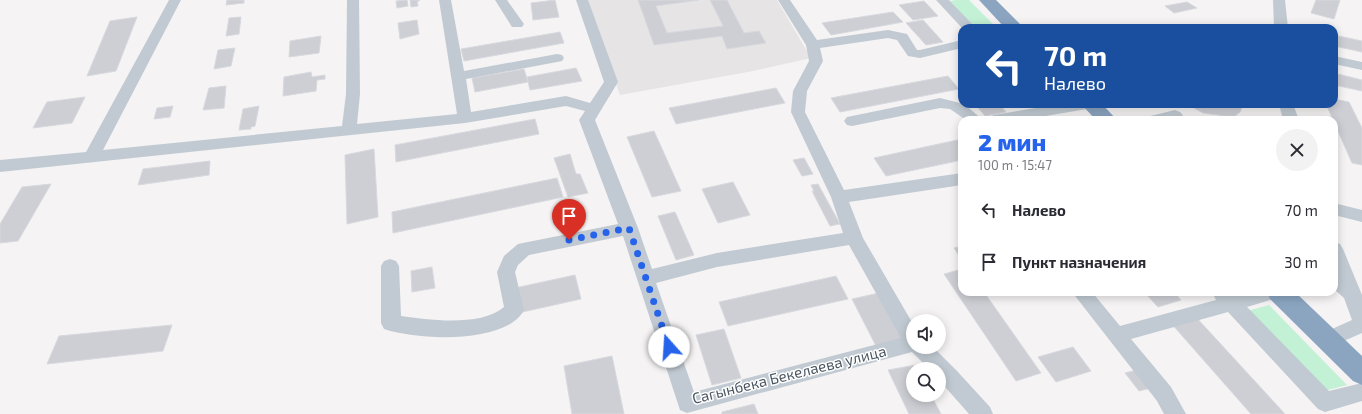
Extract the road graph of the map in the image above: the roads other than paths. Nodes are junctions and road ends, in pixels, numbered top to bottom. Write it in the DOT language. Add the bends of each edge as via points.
graph roads {
  1 [pos="175,0"];
  2 [pos="353,0"];
  3 [pos="445,0"];
  4 [pos="501,0"];
  5 [pos="582,0"];
  6 [pos="784,0"];
  7 [pos="942,0"];
  8 [pos="987,0"];
  9 [pos="1280,0"];
  10 [pos="517,24"];
  11 [pos="965,24"];
  12 [pos="1011,24"];
  13 [pos="1281,24"];
  14 [pos="813,45"];
  15 [pos="958,45"];
  16 [pos="557,58"];
  17 [pos="1338,61"];
  18 [pos="1362,66"];
  19 [pos="458,76"];
  20 [pos="958,106"];
  21 [pos="961,108"];
  22 [pos="1068,108"];
  23 [pos="1095,108"];
  24 [pos="594,109"];
  25 [pos="1048,112"];
  26 [pos="970,116"];
  27 [pos="1021,116"];
  28 [pos="1103,116"];
  29 [pos="465,118"];
  30 [pos="852,121"];
  31 [pos="349,130"];
  32 [pos="91,157"];
  33 [pos="0,166"];
  34 [pos="958,180"];
  35 [pos="839,197"];
  36 [pos="1338,210"];
  37 [pos="1362,216"];
  38 [pos="629,228"];
  39 [pos="854,238"];
  40 [pos="1338,258"];
  41 [pos="390,266"];
  42 [pos="646,278"];
  43 [pos="1338,282"];
  44 [pos="1352,294"];
  45 [pos="1084,296"];
  46 [pos="1242,296"];
  47 [pos="1283,296"];
  48 [pos="1227,298"];
  49 [pos="1362,320"];
  50 [pos="1362,324"];
  51 [pos="906,330"];
  52 [pos="1116,335"];
  53 [pos="1328,340"];
  54 [pos="906,345"];
  55 [pos="927,354"];
  56 [pos="1362,372"];
  57 [pos="1362,392"];
  58 [pos="982,414"];
  59 [pos="1175,414"];
  1 -- 32 [label="street"];
  2 -- 31 [label="street" via="353,94"];
  3 -- 19 [label="street"];
  4 -- 10 [label="street"];
  5 -- 24 [label="street, Сагынбека Бекелаева улица" via="611,82"];
  6 -- 14 [label="street"];
  7 -- 11 [label="street"];
  8 -- 12 [label="highway"];
  9 -- 13 [label="street"];
  14 -- 15 [label="street" via="888,34 902,37 913,53 920,54"];
  14 -- 35 [label="street" via="816,61 800,91 798,112"];
  16 -- 19 [label="street"];
  17 -- 18 [label="street"];
  19 -- 29 [label="street"];
  20 -- 30 [label="street" via="940,103"];
  21 -- 26 [label="street"];
  22 -- 25 [label="street"];
  23 -- 28 [label="highway"];
  24 -- 29 [label="street" via="566,101"];
  24 -- 38 [label="street, Сагынбека Бекелаева улица" via="587,120 608,180"];
  25 -- 27 [label="street"];
  29 -- 31 [label="street"];
  31 -- 32 [label="street"];
  32 -- 33 [label="street"];
  34 -- 35 [label="street"];
  35 -- 39 [label="street"];
  36 -- 37 [label="street"];
  38 -- 41 [label="street" via="524,249 510,261 506,272 514,310 509,317 482,326 434,329 391,323"];
  38 -- 42 [label="street, Сагынбека Бекелаева улица"];
  39 -- 42 [label="street" via="717,260"];
  39 -- 51 [label="street"];
  40 -- 44 [label="street"];
  42 -- 54 [label="street, Сагынбека Бекелаева улица" via="687,403"];
  43 -- 44 [label="street"];
  44 -- 49 [label="street"];
  45 -- 52 [label="street"];
  46 -- 48 [label="street"];
  47 -- 53 [label="highway"];
  48 -- 52 [label="street"];
  48 -- 57 [label="street" via="1325,402"];
  50 -- 53 [label="street"];
  52 -- 59 [label="street" via="1164,394"];
  53 -- 56 [label="highway"];
  55 -- 58 [label="street"];
}
